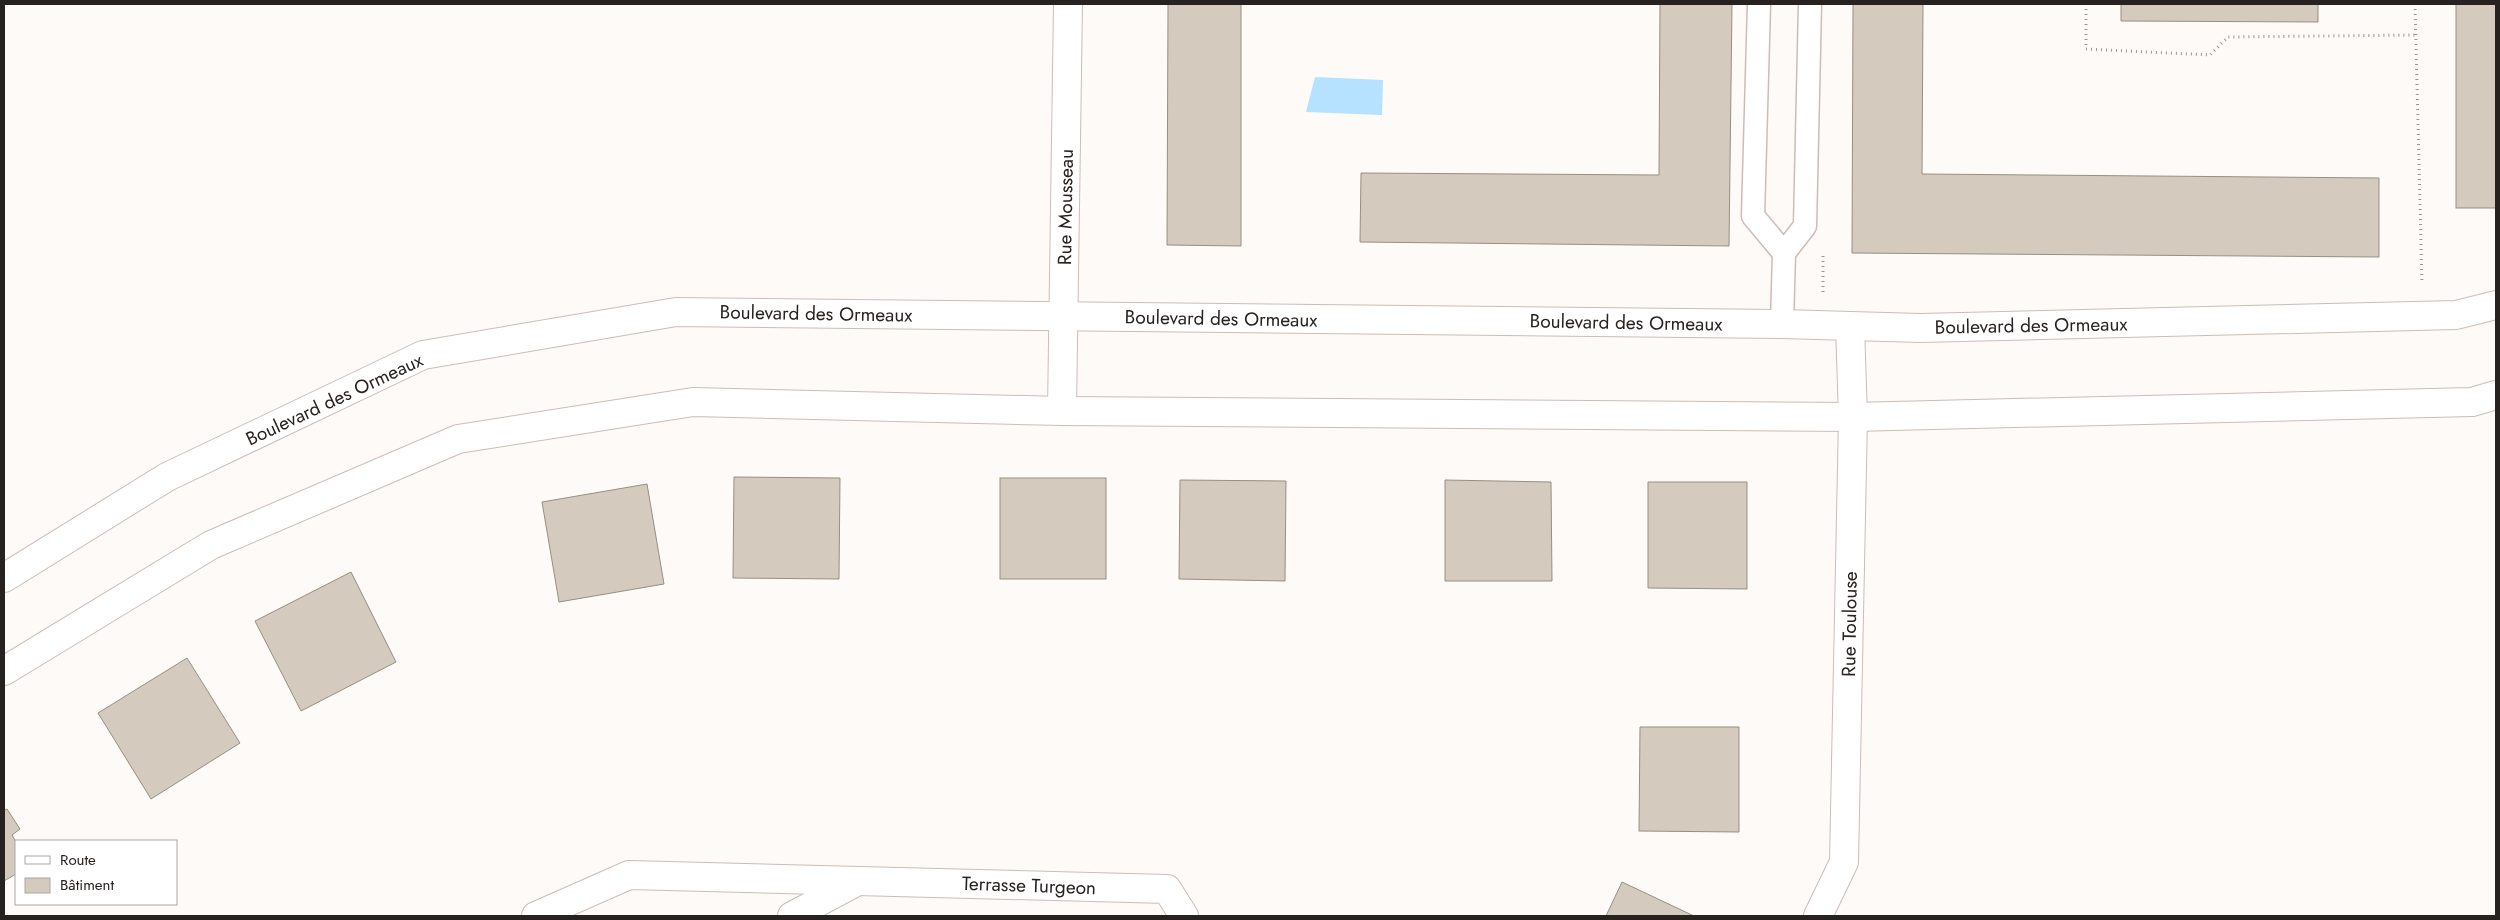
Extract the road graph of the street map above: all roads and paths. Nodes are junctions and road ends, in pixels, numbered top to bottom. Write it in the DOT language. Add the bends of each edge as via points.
graph roads {
  1 [pos="1068,4"];
  2 [pos="1759,4"];
  3 [pos="1810,4"];
  4 [pos="2086,4"];
  5 [pos="2415,4"];
  6 [pos="2416,35"];
  7 [pos="1784,253"];
  8 [pos="2496,305"];
  9 [pos="1062,316"];
  10 [pos="2423,316"];
  11 [pos="1782,324"];
  12 [pos="1850,326"];
  13 [pos="2496,395"];
  14 [pos="1062,411"];
  15 [pos="1853,417"];
  16 [pos="4,578"];
  17 [pos="4,671"];
  18 [pos="859,880"];
  19 [pos="536,916"];
  20 [pos="792,916"];
  21 [pos="1184,916"];
  22 [pos="1818,916"];
  1 -- 9 [label="street, Rue Mousseau"];
  2 -- 7 [label="lane" via="1753,216"];
  3 -- 7 [label="lane" via="1805,226"];
  4 -- 6 [label="path" via="2086,50 2210,55 2228,37"];
  5 -- 6 [label="path"];
  6 -- 10 [label="path"];
  7 -- 11 [label="lane"];
  8 -- 10 [label="street, Boulevard des Ormeaux" via="2456,315"];
  9 -- 11 [label="street, Boulevard des Ormeaux"];
  9 -- 14 [label="street, Rue Mousseau"];
  9 -- 16 [label="street, Boulevard des Ormeaux" via="676,312 423,356 167,477"];
  10 -- 12 [label="street, Boulevard des Ormeaux" via="1920,328"];
  11 -- 12 [label="street, Boulevard des Ormeaux"];
  12 -- 15 [label="street, Rue Toulouse"];
  13 -- 15 [label="street" via="2472,402"];
  14 -- 15 [label="street"];
  14 -- 17 [label="street" via="693,402 458,439 211,545"];
  15 -- 22 [label="street, Rue Toulouse" via="1844,862"];
  18 -- 19 [label="street, Terrasse Turgeon" via="629,876"];
  18 -- 20 [label="street, Terrasse Turgeon"];
  18 -- 21 [label="street, Terrasse Turgeon" via="1167,889"];
}
